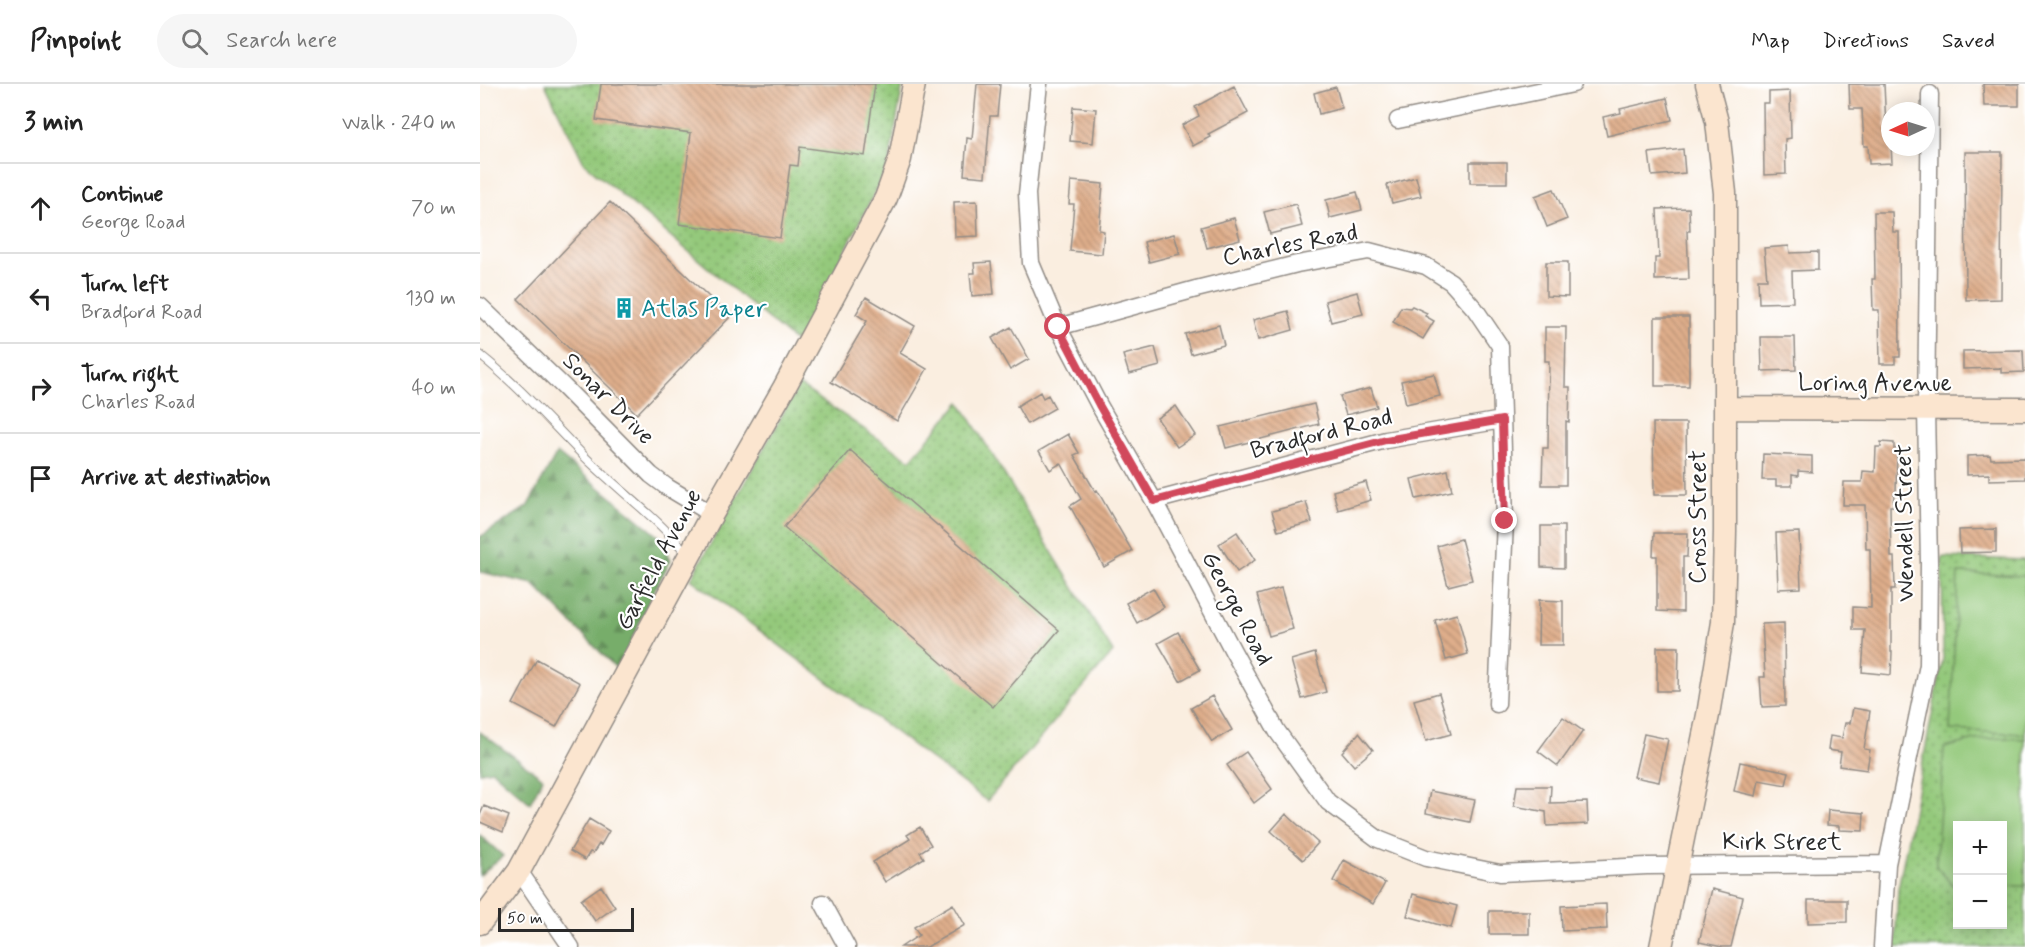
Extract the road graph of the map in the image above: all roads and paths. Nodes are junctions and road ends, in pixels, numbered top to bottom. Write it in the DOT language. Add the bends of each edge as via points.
graph roads {
  1 [pos="914,84"];
  2 [pos="1039,84"];
  3 [pos="1573,84"];
  4 [pos="1707,84"];
  5 [pos="1930,94"];
  6 [pos="1398,120"];
  7 [pos="480,306"];
  8 [pos="1058,327"];
  9 [pos="480,355"];
  10 [pos="1725,408"];
  11 [pos="1926,410"];
  12 [pos="2025,410"];
  13 [pos="1502,420"];
  14 [pos="1154,501"];
  15 [pos="712,514"];
  16 [pos="689,556"];
  17 [pos="1497,704"];
  18 [pos="1887,864"];
  19 [pos="1678,866"];
  20 [pos="519,871"];
  21 [pos="823,903"];
  22 [pos="480,923"];
  23 [pos="571,947"];
  24 [pos="847,947"];
  25 [pos="1662,947"];
  26 [pos="1882,947"];
  1 -- 15 [label="street, Garfield Avenue" via="898,169 784,388"];
  2 -- 8 [label="street, George Road" via="1027,194 1031,263"];
  3 -- 6 [label="street"];
  4 -- 10 [label="street, Cross Street" via="1725,193"];
  5 -- 11 [label="street, Wendell Street"];
  7 -- 15 [label="street, Sonar Drive" via="651,475"];
  8 -- 13 [label="street, Charles Road" via="1286,266 1369,251 1426,266 1451,282 1475,309 1500,346"];
  8 -- 14 [label="street, George Road"];
  9 -- 16 [label="lane" via="510,379 584,456 667,530"];
  10 -- 11 [label="street, Loring Avenue"];
  10 -- 19 [label="street, Cross Street" via="1723,621"];
  11 -- 12 [label="street, Loring Avenue"];
  11 -- 18 [label="street, Wendell Street" via="1928,665"];
  13 -- 14 [label="street, Bradford Road" via="1386,440"];
  13 -- 17 [label="street, Charles Road" via="1505,521"];
  14 -- 19 [label="street, George Road" via="1278,731 1328,802 1377,839 1426,858 1500,873"];
  15 -- 16 [label="street, Garfield Avenue"];
  16 -- 20 [label="street, Garfield Avenue"];
  18 -- 19 [label="street, Kirk Street"];
  18 -- 26 [label="street, Wendell Street"];
  19 -- 25 [label="street, Cross Street"];
  20 -- 22 [label="street, Garfield Avenue"];
  20 -- 23 [label="street"];
  21 -- 24 [label="street"];
}
